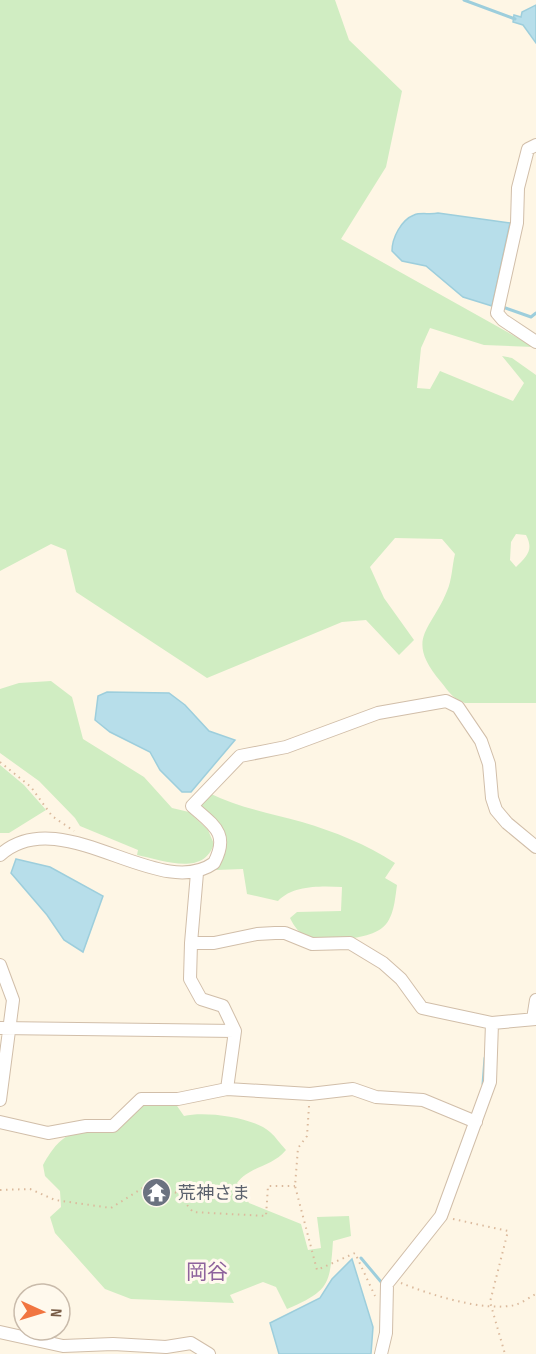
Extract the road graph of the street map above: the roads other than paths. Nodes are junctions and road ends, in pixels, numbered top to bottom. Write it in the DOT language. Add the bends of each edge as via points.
graph roads {
  1 [pos="536,145"];
  2 [pos="536,342"];
  3 [pos="536,847"];
  4 [pos="0,855"];
  5 [pos="197,873"];
  6 [pos="192,943"];
  7 [pos="0,965"];
  8 [pos="536,1000"];
  9 [pos="534,1019"];
  10 [pos="489,1023"];
  11 [pos="5,1028"];
  12 [pos="235,1031"];
  13 [pos="227,1089"];
  14 [pos="0,1100"];
  15 [pos="0,1122"];
  16 [pos="476,1122"];
  17 [pos="0,1332"];
  18 [pos="65,1350"];
  19 [pos="209,1354"];
  20 [pos="381,1354"];
  1 -- 2 [label="street" via="528,149 518,188 517,223 497,313"];
  3 -- 5 [label="street" via="496,810 481,741 458,707 446,701 378,713 286,747 240,756 192,806 217,828 221,842 214,863"];
  4 -- 5 [label="street" via="31,841 71,841 129,862"];
  5 -- 6 [label="street"];
  6 -- 10 [label="street" via="285,933 312,944 350,943 401,979 422,1008"];
  6 -- 12 [label="street" via="190,979 201,999 223,1006"];
  7 -- 11 [label="street" via="13,1000"];
  8 -- 9 [label="street"];
  9 -- 10 [label="street"];
  10 -- 16 [label="street" via="490,1082"];
  11 -- 12 [label="street"];
  11 -- 14 [label="street"];
  12 -- 13 [label="street"];
  13 -- 15 [label="street" via="178,1099 141,1099 113,1126 48,1133"];
  13 -- 16 [label="street" via="310,1094 353,1089 376,1097 423,1100"];
  16 -- 20 [label="street" via="441,1216 387,1284 386,1333"];
  17 -- 18 [label="street"];
  18 -- 19 [label="street" via="112,1344 166,1347 190,1343"];
}
